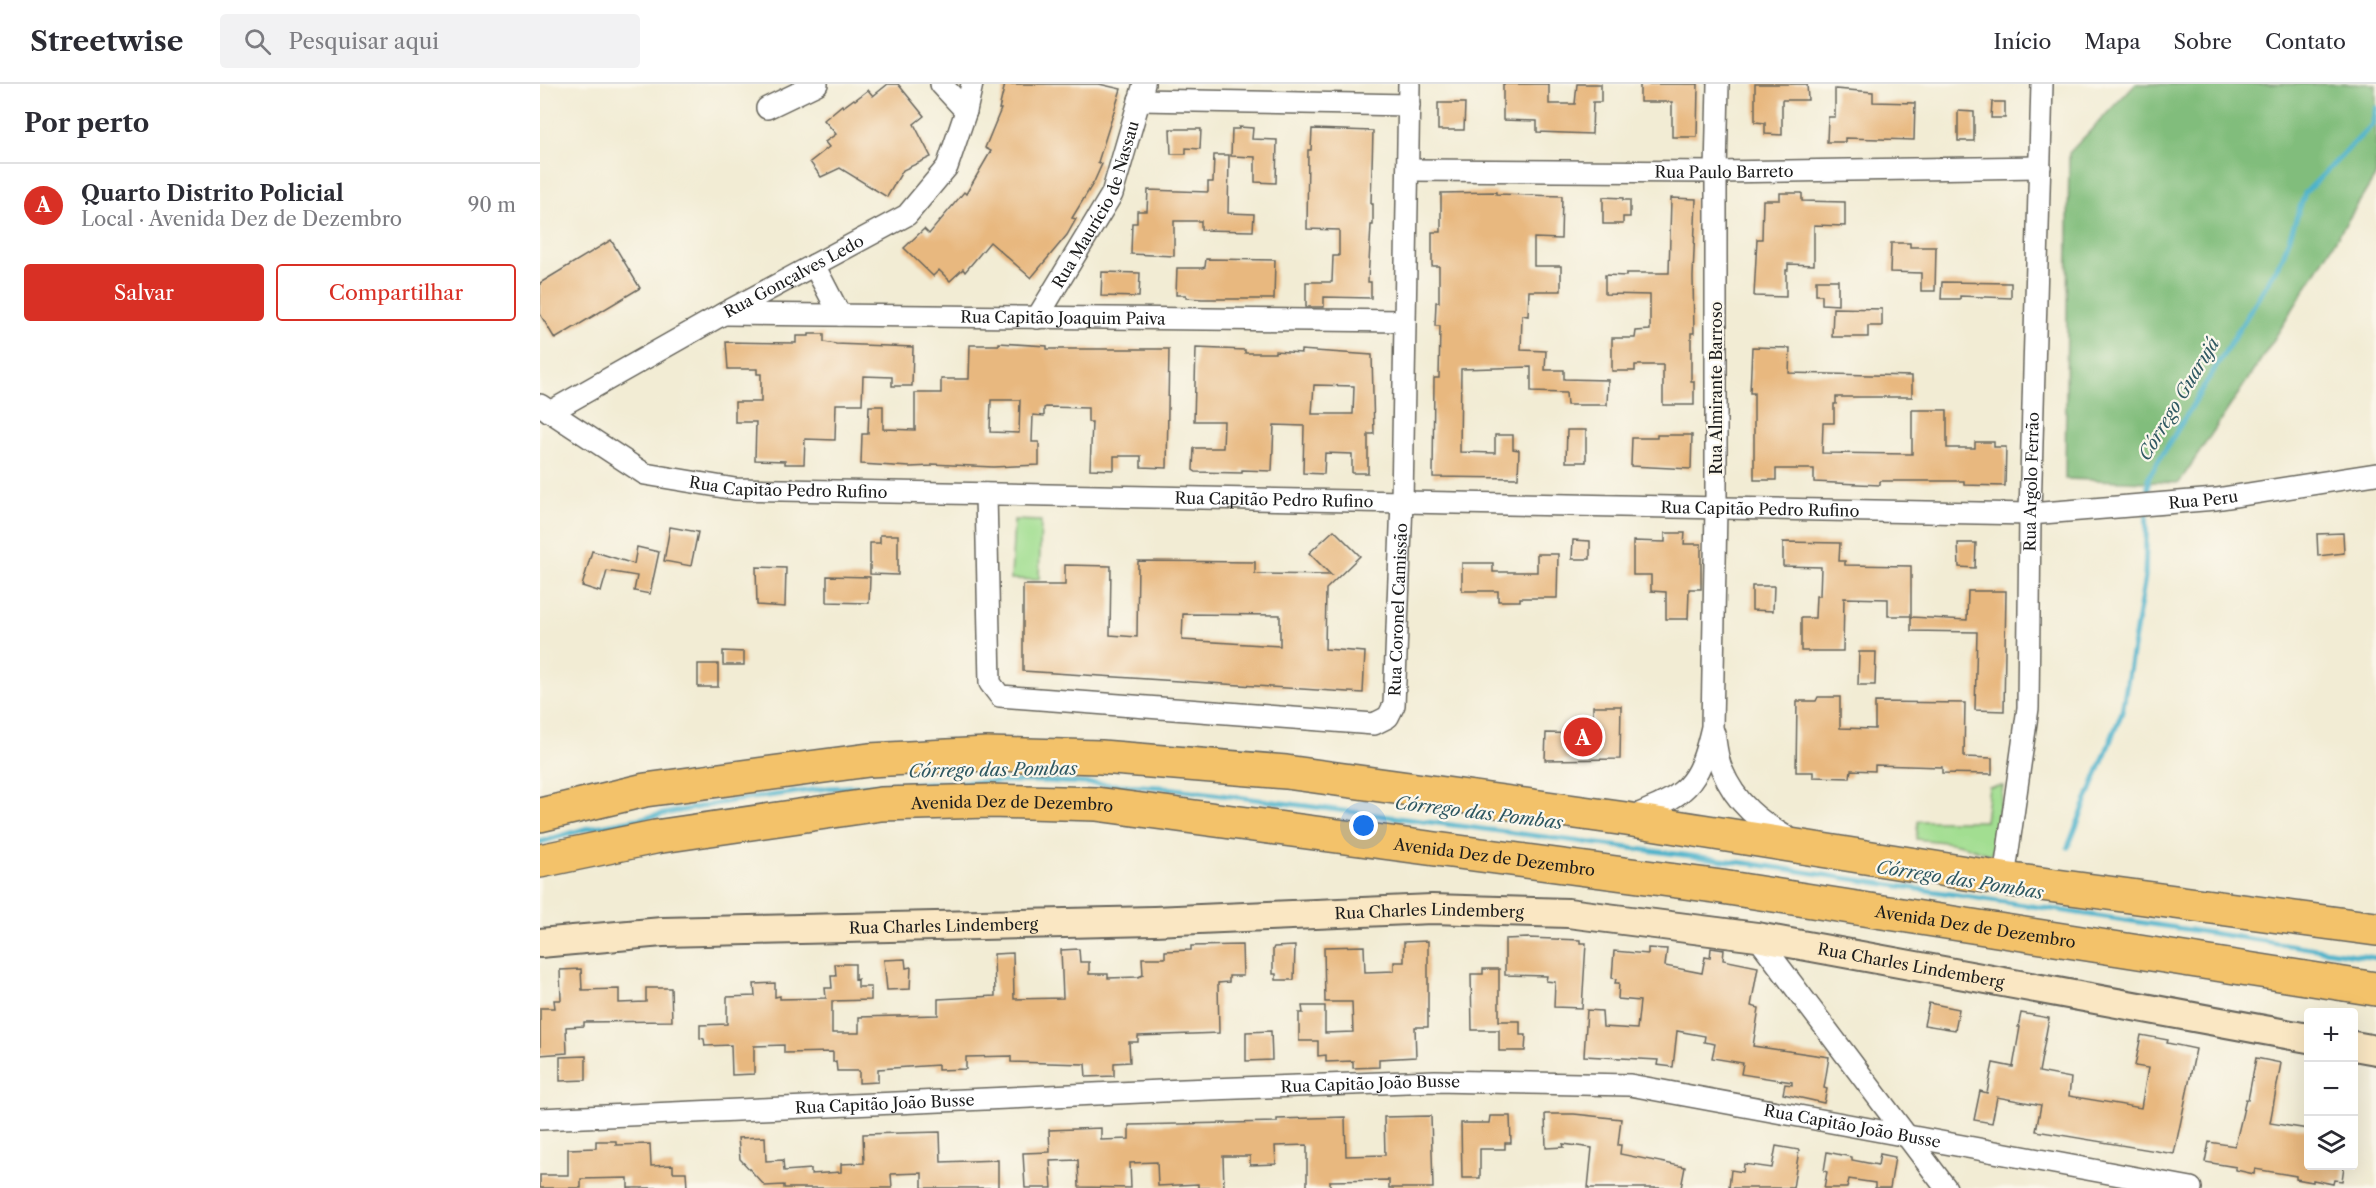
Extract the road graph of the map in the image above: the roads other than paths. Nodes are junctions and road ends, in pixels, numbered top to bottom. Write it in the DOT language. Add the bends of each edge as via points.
graph roads {
  1 [pos="817,84"];
  2 [pos="941,84"];
  3 [pos="972,84"];
  4 [pos="1409,84"];
  5 [pos="1718,84"];
  6 [pos="2042,84"];
  7 [pos="1142,92"];
  8 [pos="1408,105"];
  9 [pos="767,108"];
  10 [pos="966,111"];
  11 [pos="2040,167"];
  12 [pos="1408,170"];
  13 [pos="1716,172"];
  14 [pos="814,265"];
  15 [pos="723,314"];
  16 [pos="840,315"];
  17 [pos="1037,318"];
  18 [pos="1405,321"];
  19 [pos="545,409"];
  20 [pos="2376,474"];
  21 [pos="986,494"];
  22 [pos="1402,502"];
  23 [pos="1716,508"];
  24 [pos="2030,514"];
  25 [pos="1712,727"];
  26 [pos="540,815"];
  27 [pos="1626,819"];
  28 [pos="1803,847"];
  29 [pos="540,861"];
  30 [pos="2004,879"];
  31 [pos="2376,929"];
  32 [pos="1757,937"];
  33 [pos="540,942"];
  34 [pos="2376,989"];
  35 [pos="2304,1037"];
  36 [pos="2358,1047"];
  37 [pos="2376,1050"];
  38 [pos="540,1119"];
  39 [pos="1909,1137"];
  40 [pos="1946,1188"];
  41 [pos="2191,1188"];
  1 -- 9 [label="street"];
  2 -- 10 [label="street"];
  3 -- 10 [label="street, Rua Gonçalves Ledo"];
  4 -- 8 [label="street, Rua Coronel Camissão"];
  5 -- 13 [label="street, Rua Almirante Barroso"];
  6 -- 11 [label="street, Rua Argolo Ferrão"];
  7 -- 8 [label="street"];
  7 -- 17 [label="street, Rua Maurício de Nassau" via="1112,194"];
  8 -- 12 [label="street, Rua Coronel Camissão"];
  10 -- 14 [label="street, Rua Gonçalves Ledo" via="947,167 907,215"];
  11 -- 13 [label="street, Rua Paulo Barreto"];
  11 -- 24 [label="street, Rua Argolo Ferrão"];
  12 -- 13 [label="street, Rua Paulo Barreto"];
  12 -- 18 [label="street, Rua Coronel Camissão"];
  13 -- 23 [label="street, Rua Almirante Barroso"];
  14 -- 15 [label="street, Rua Gonçalves Ledo"];
  14 -- 16 [label="street"];
  15 -- 16 [label="street, Rua Capitão Joaquim Paiva"];
  15 -- 19 [label="street, Rua Gonçalves Ledo"];
  16 -- 17 [label="street, Rua Capitão Joaquim Paiva"];
  17 -- 18 [label="street, Rua Capitão Joaquim Paiva"];
  18 -- 22 [label="street, Rua Coronel Camissão"];
  19 -- 21 [label="street, Rua Capitão Pedro Rufino" via="645,474 735,489"];
  20 -- 24 [label="street, Rua Peru" via="2216,499"];
  21 -- 22 [label="street, Rua Capitão Pedro Rufino"];
  21 -- 22 [label="street, Rua Coronel Camissão" via="990,683 999,696 1374,724 1388,717 1394,705"];
  22 -- 23 [label="street, Rua Capitão Pedro Rufino"];
  23 -- 24 [label="street, Rua Capitão Pedro Rufino"];
  23 -- 25 [label="street, Rua Almirante Barroso"];
  24 -- 30 [label="street, Rua Argolo Ferrão" via="2028,708"];
  25 -- 27 [label="street, Rua Almirante Barroso" via="1702,766 1685,789 1664,804"];
  25 -- 28 [label="street, Rua Almirante Barroso" via="1721,769 1737,798 1761,822"];
  26 -- 27 [label="highway" via="645,790 869,760 987,754 1101,757 1286,772"];
  27 -- 28 [label="highway"];
  28 -- 30 [label="highway"];
  29 -- 34 [label="highway, Avenida Dez de Dezembro" via="655,837 881,804 1096,804 1722,887"];
  30 -- 31 [label="highway"];
  32 -- 33 [label="street, Rua Charles Lindemberg" via="1568,913 1432,909 1154,921 662,932"];
  32 -- 35 [label="street, Rua Charles Lindemberg"];
  32 -- 39 [label="street"];
  36 -- 37 [label="street"];
  38 -- 39 [label="street, Rua Capitão João Busse" via="1446,1081 1630,1085"];
  39 -- 40 [label="street"];
  39 -- 41 [label="street, Rua Capitão João Busse"];
}
